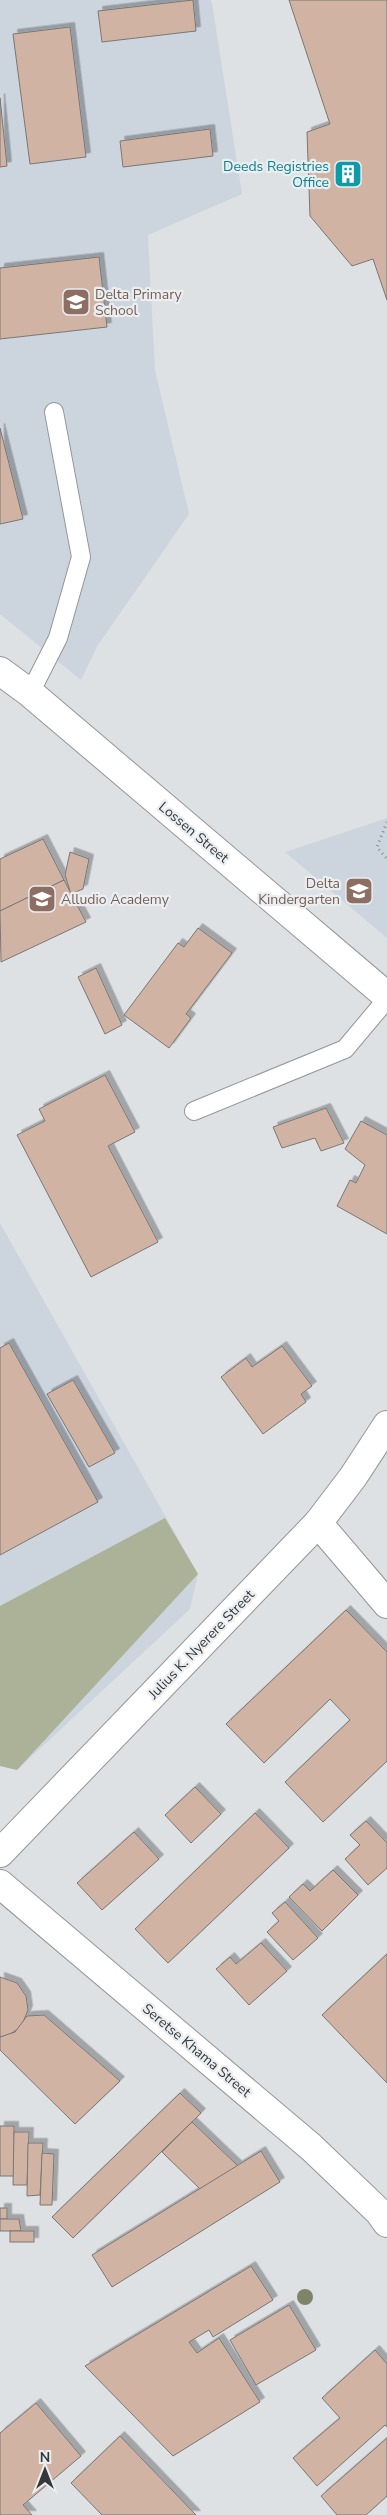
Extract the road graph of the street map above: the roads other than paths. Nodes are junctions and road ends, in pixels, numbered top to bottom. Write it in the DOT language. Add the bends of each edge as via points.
graph roads {
  1 [pos="54,412"];
  2 [pos="0,671"];
  3 [pos="30,693"];
  4 [pos="387,998"];
  5 [pos="194,1111"];
  6 [pos="387,1425"];
  7 [pos="318,1523"];
  8 [pos="387,1604"];
  9 [pos="0,1853"];
  10 [pos="0,1884"];
  11 [pos="387,2223"];
  1 -- 3 [label="lane" via="80,557 58,638"];
  2 -- 3 [label="street, Lossen Street"];
  3 -- 4 [label="street, Lossen Street"];
  4 -- 5 [label="lane" via="345,1049"];
  6 -- 7 [label="street, Julius K. Nyerere Street"];
  7 -- 8 [label="street"];
  7 -- 9 [label="street, Julius K. Nyerere Street"];
  10 -- 11 [label="street, Seretse Khama Street" via="311,2147"];
}
